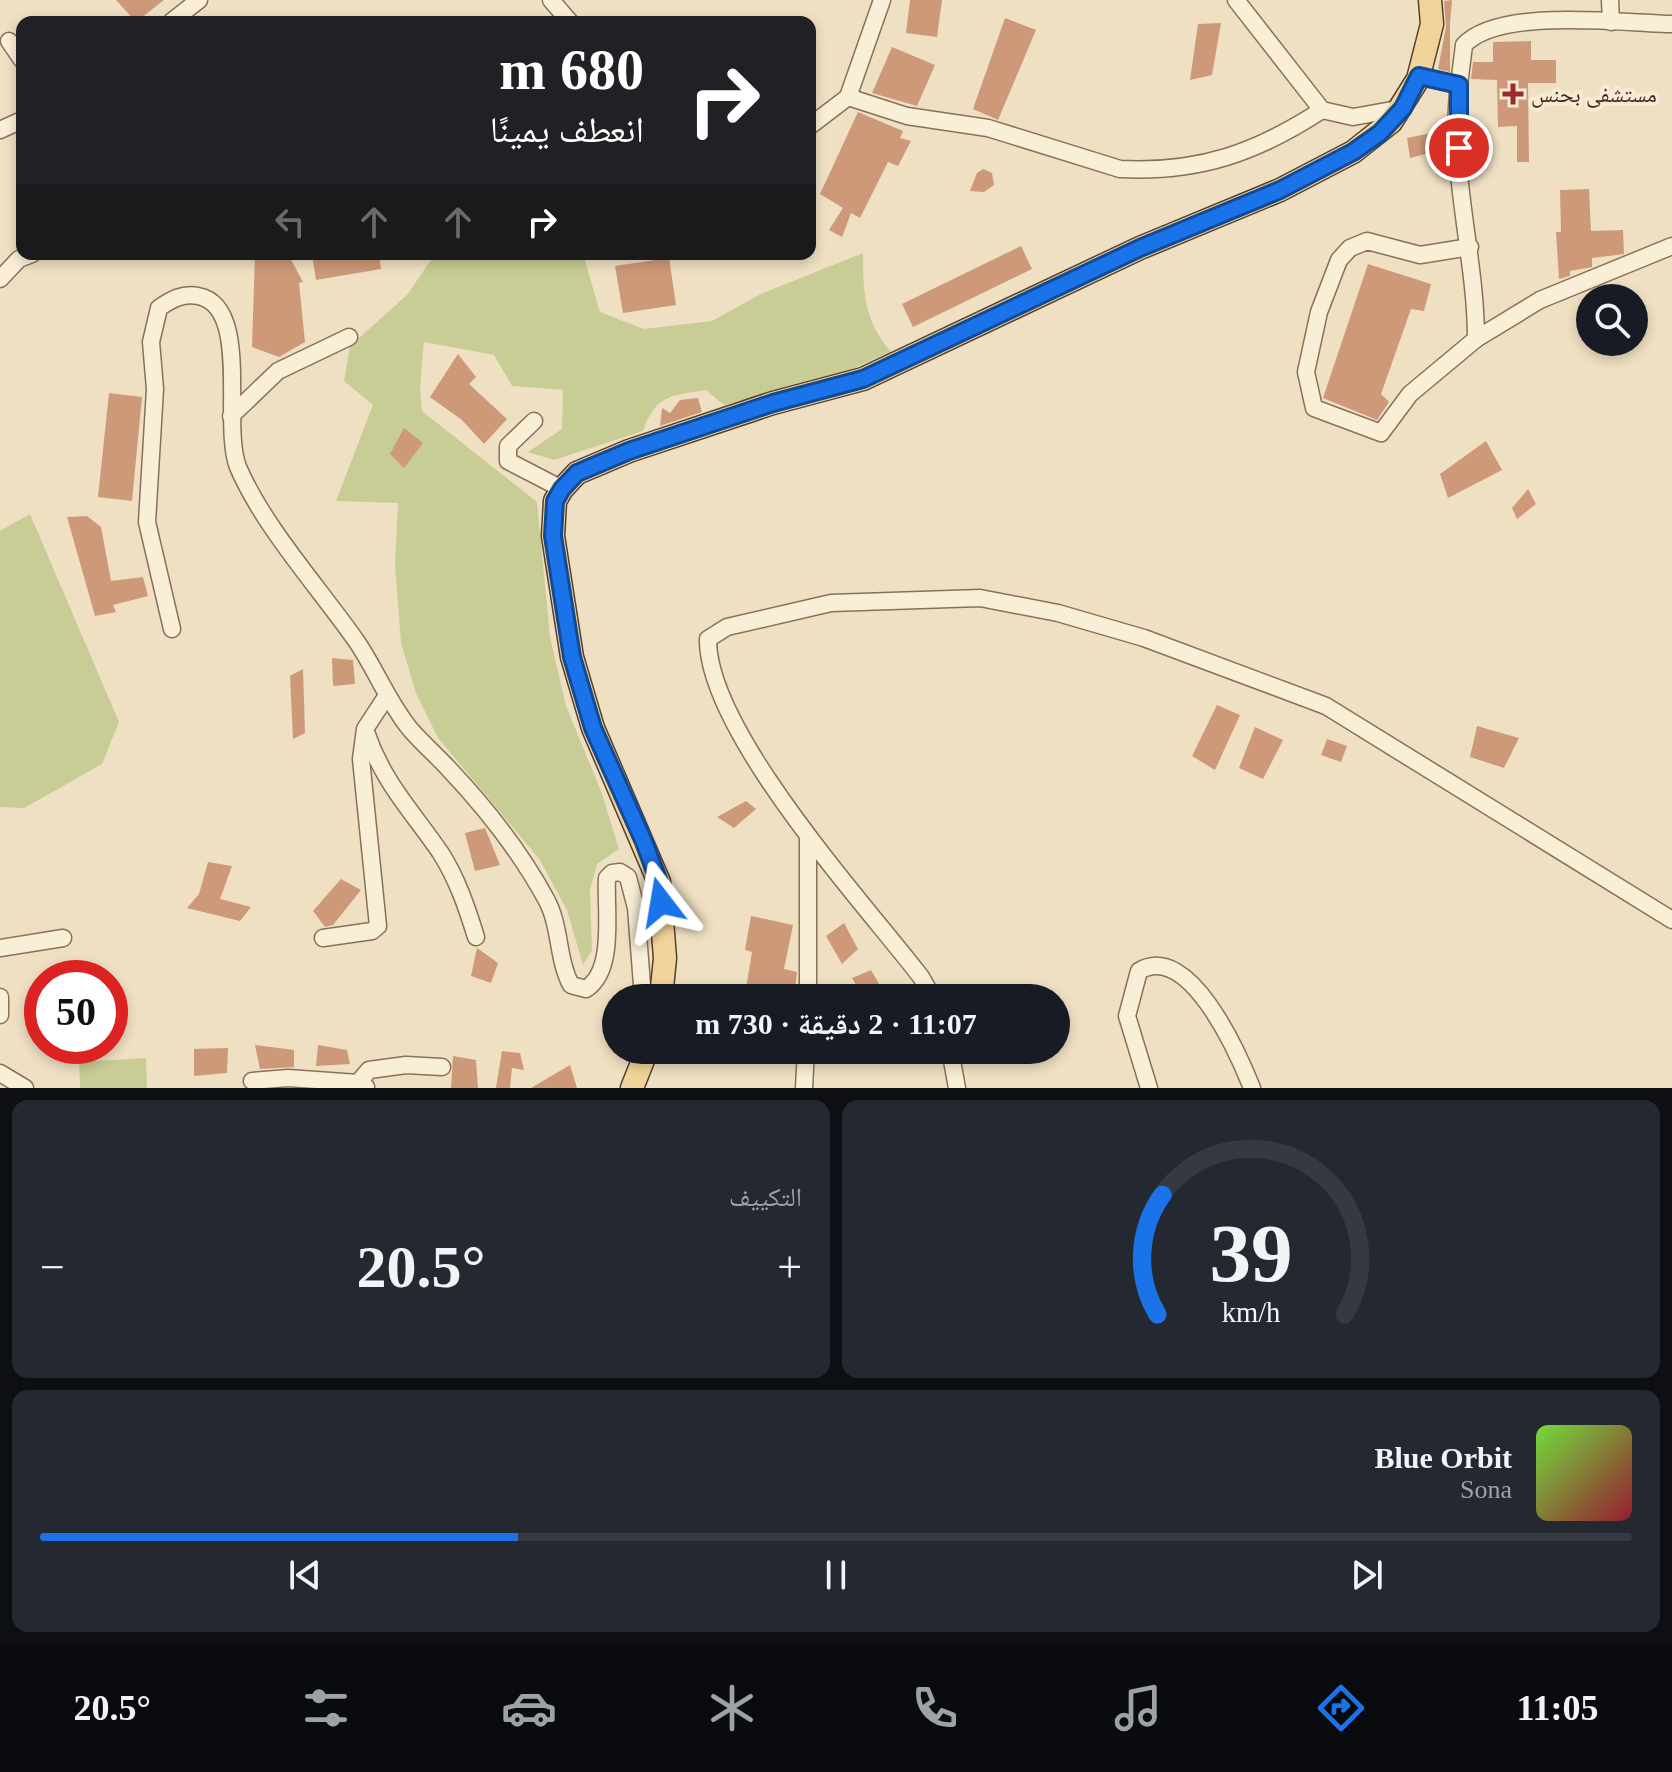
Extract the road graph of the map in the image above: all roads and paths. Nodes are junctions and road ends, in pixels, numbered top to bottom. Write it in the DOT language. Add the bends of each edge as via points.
graph roads {
  1 [pos="199,0"];
  2 [pos="551,0"];
  3 [pos="882,0"];
  4 [pos="1236,0"];
  5 [pos="1430,0"];
  6 [pos="1610,0"];
  7 [pos="179,16"];
  8 [pos="565,16"];
  9 [pos="1611,22"];
  10 [pos="1672,24"];
  11 [pos="9,41"];
  12 [pos="16,51"];
  13 [pos="1419,76"];
  14 [pos="1459,85"];
  15 [pos="848,97"];
  16 [pos="1403,108"];
  17 [pos="1322,110"];
  18 [pos="816,121"];
  19 [pos="1672,246"];
  20 [pos="1470,247"];
  21 [pos="18,260"];
  22 [pos="0,279"];
  23 [pos="349,337"];
  24 [pos="1476,339"];
  25 [pos="231,416"];
  26 [pos="534,421"];
  27 [pos="562,489"];
  28 [pos="172,629"];
  29 [pos="386,697"];
  30 [pos="365,729"];
  31 [pos="808,837"];
  32 [pos="1672,920"];
  33 [pos="476,937"];
  34 [pos="63,938"];
  35 [pos="323,938"];
  36 [pos="0,948"];
  37 [pos="642,984"];
  38 [pos="662,984"];
  39 [pos="808,984"];
  40 [pos="924,984"];
  41 [pos="0,997"];
  42 [pos="0,1015"];
  43 [pos="641,1064"];
  44 [pos="805,1064"];
  45 [pos="953,1064"];
  46 [pos="442,1067"];
  47 [pos="0,1073"];
  48 [pos="252,1081"];
  49 [pos="363,1086"];
  50 [pos="25,1088"];
  51 [pos="632,1088"];
  52 [pos="804,1088"];
  53 [pos="957,1088"];
  54 [pos="1149,1088"];
  55 [pos="1252,1088"];
  1 -- 7 [label="street"];
  2 -- 8 [label="street"];
  3 -- 15 [label="street"];
  4 -- 17 [label="street"];
  5 -- 13 [label="main road" via="1432,24"];
  6 -- 9 [label="street"];
  9 -- 10 [label="street"];
  9 -- 14 [label="street" via="1553,21 1485,29 1464,45"];
  11 -- 12 [label="street"];
  13 -- 14 [label="street"];
  13 -- 16 [label="main road"];
  14 -- 20 [label="street" via="1459,175"];
  15 -- 17 [label="street" via="907,116 988,128 1120,169 1143,171 1246,153"];
  15 -- 18 [label="street"];
  16 -- 17 [label="street" via="1353,117"];
  16 -- 27 [label="main road" via="1353,152 1280,190 1140,248 863,379 629,451 577,473"];
  19 -- 24 [label="street" via="1540,300"];
  20 -- 24 [label="street"];
  20 -- 24 [label="street" via="1420,255 1367,241 1350,248 1339,260 1319,312 1306,372 1314,408 1381,433 1410,394"];
  21 -- 22 [label="street"];
  23 -- 25 [label="street" via="278,371"];
  25 -- 28 [label="street" via="232,364 223,311 209,298 173,298 159,308 153,323 155,389 147,481 147,522"];
  25 -- 29 [label="street" via="232,444 246,482 358,643"];
  26 -- 27 [label="street" via="508,446 508,461"];
  27 -- 38 [label="main road" via="555,501 553,536 572,657 593,728 659,882 665,946"];
  29 -- 30 [label="street"];
  29 -- 37 [label="street" via="481,807 546,898 571,985 586,989 598,976 605,945 607,878 620,872 628,877"];
  30 -- 33 [label="street" via="385,779 441,853"];
  30 -- 35 [label="street" via="362,791 379,920 372,931"];
  31 -- 32 [label="street" via="733,722 708,661 708,639 727,627 831,603 980,598 1144,638 1326,706"];
  31 -- 39 [label="street"];
  31 -- 40 [label="street"];
  34 -- 36 [label="street"];
  41 -- 42 [label="street"];
  43 -- 51 [label="main road"];
  44 -- 52 [label="street"];
  45 -- 53 [label="street"];
  46 -- 49 [label="street" via="369,1070"];
  47 -- 50 [label="street"];
  48 -- 49 [label="street" via="288,1078"];
  54 -- 55 [label="street" via="1127,1016 1139,971 1159,964 1170,967 1215,1013"];
}
